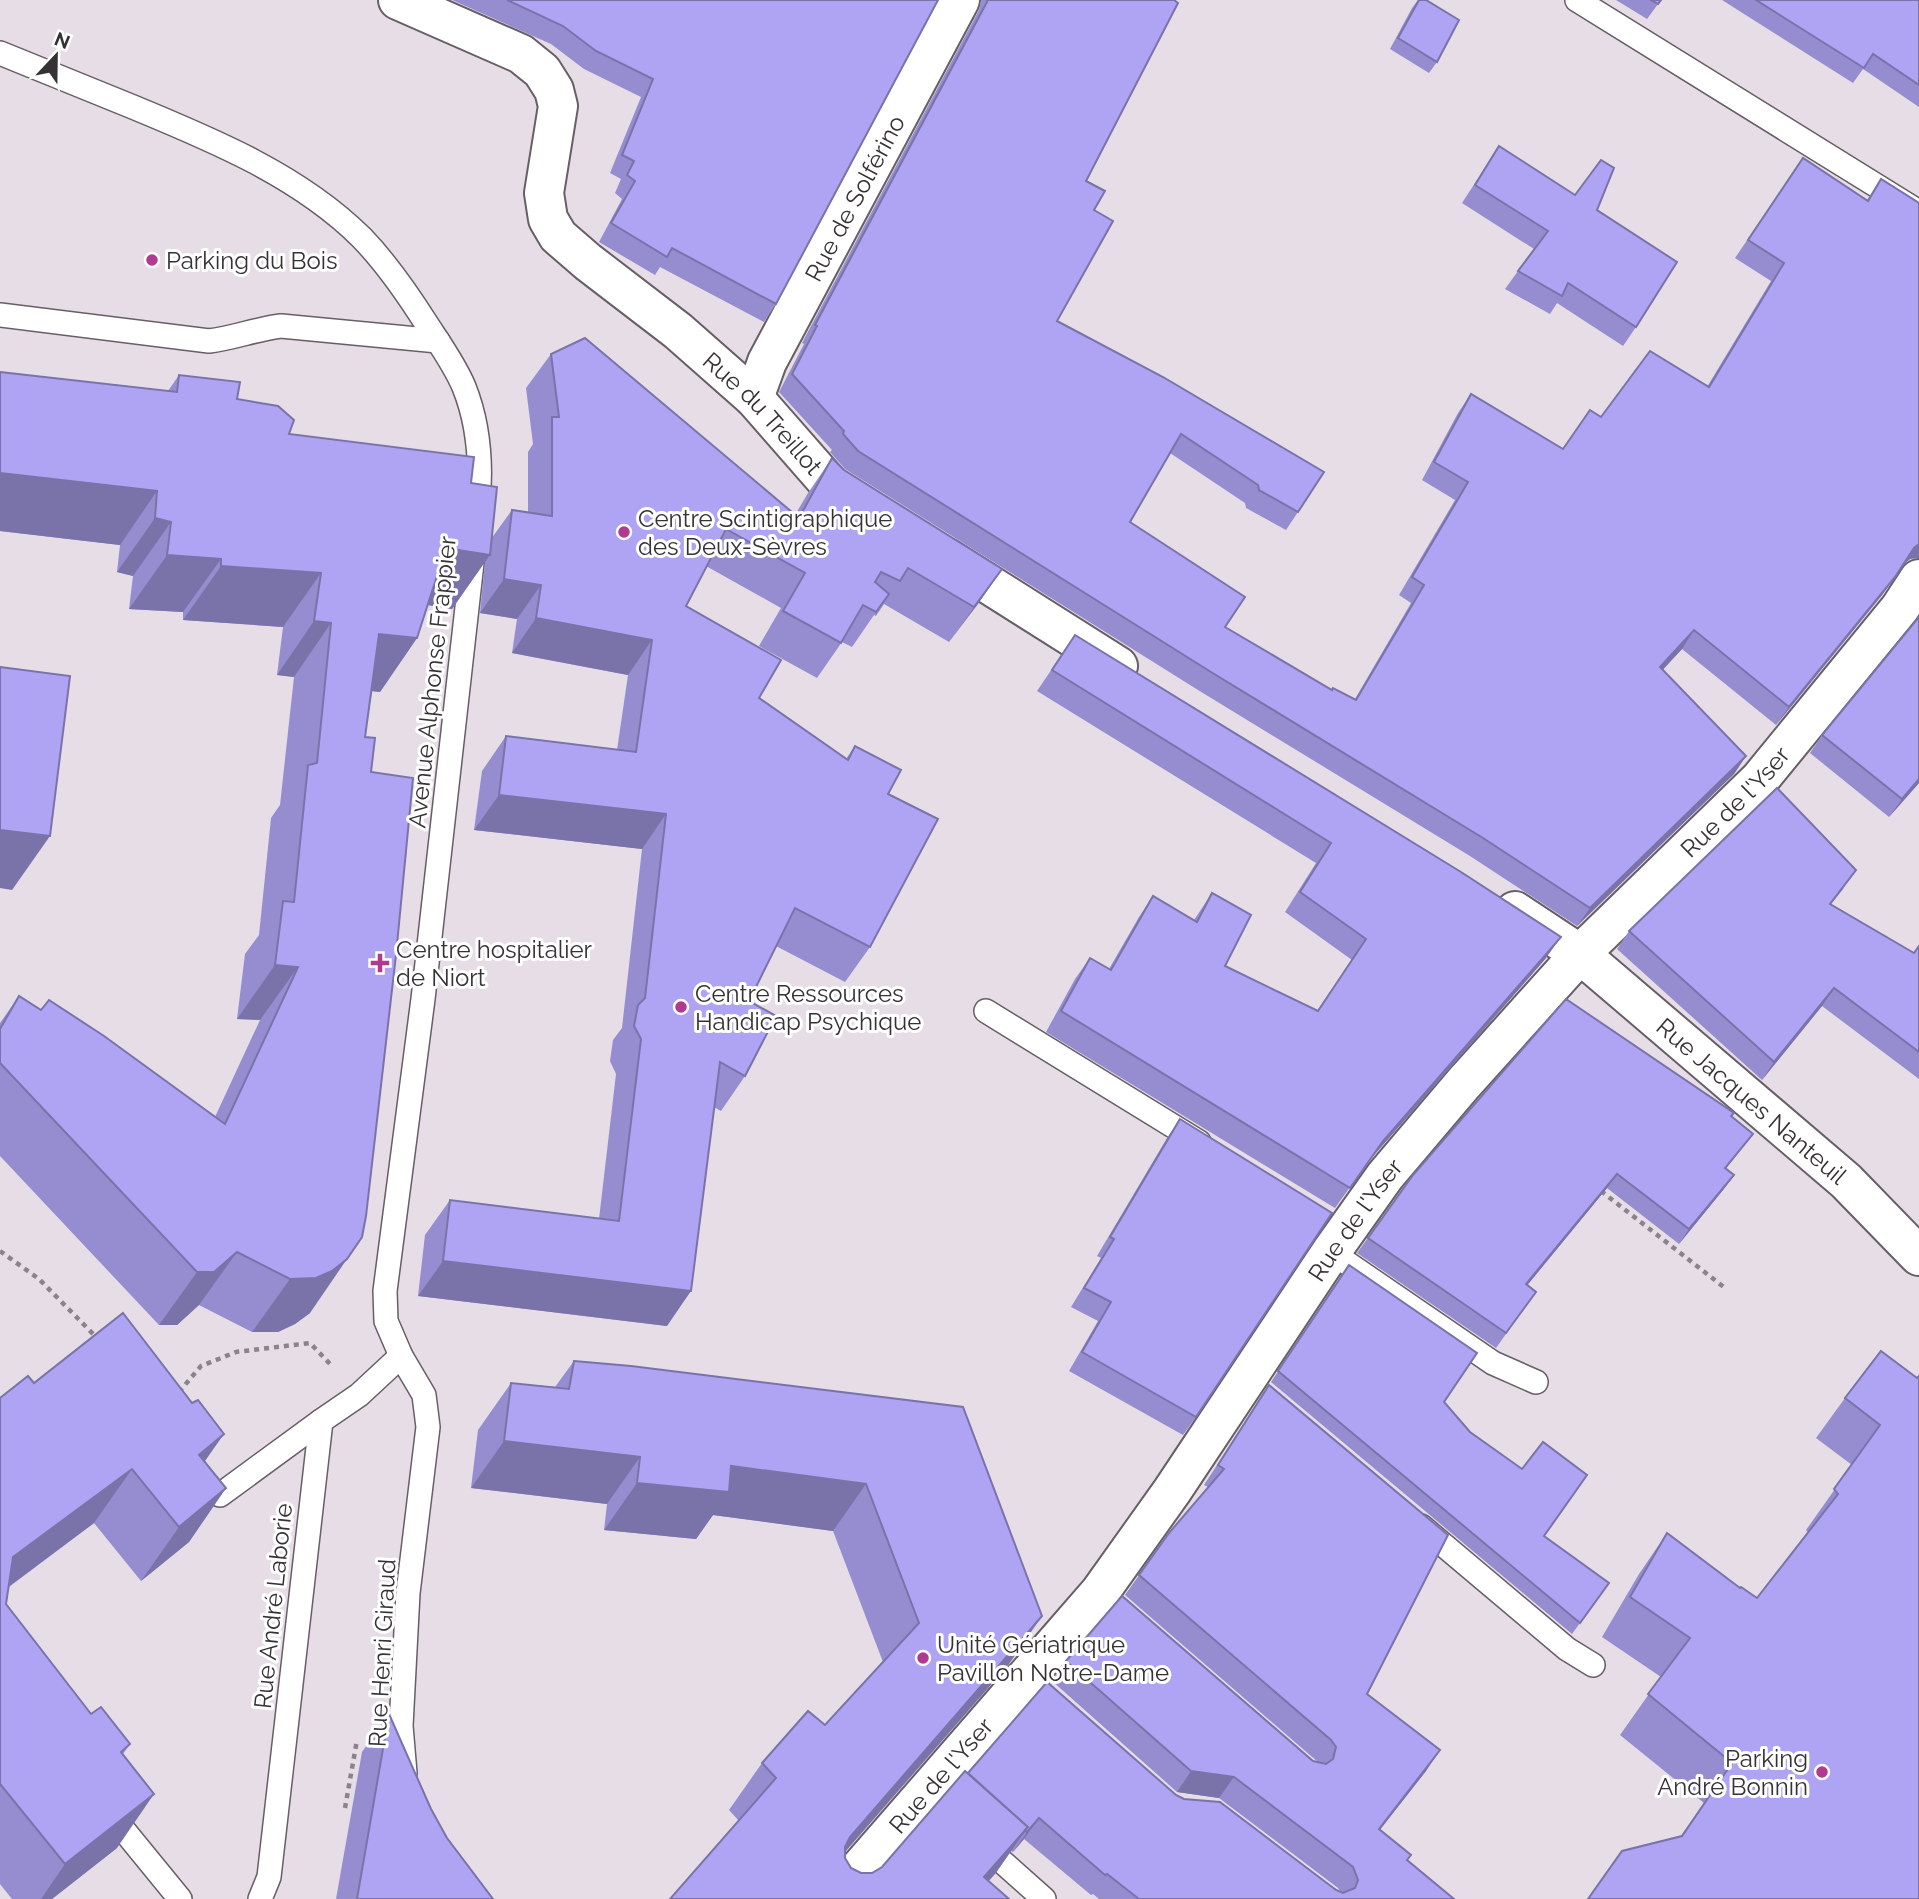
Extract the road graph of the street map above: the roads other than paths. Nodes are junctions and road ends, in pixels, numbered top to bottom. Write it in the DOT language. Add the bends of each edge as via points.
graph roads {
  1 [pos="398,0"];
  2 [pos="960,0"];
  3 [pos="1577,0"];
  4 [pos="0,53"];
  5 [pos="1919,212"];
  6 [pos="0,315"];
  7 [pos="438,341"];
  8 [pos="754,398"];
  9 [pos="1919,579"];
  10 [pos="1151,687"];
  11 [pos="1491,896"];
  12 [pos="1580,954"];
  13 [pos="986,1011"];
  14 [pos="1218,1153"];
  15 [pos="1333,1233"];
  16 [pos="1919,1256"];
  17 [pos="401,1356"];
  18 [pos="1536,1382"];
  19 [pos="424,1395"];
  20 [pos="321,1421"];
  21 [pos="220,1495"];
  22 [pos="1409,1515"];
  23 [pos="1593,1665"];
  24 [pos="123,1784"];
  25 [pos="412,1795"];
  26 [pos="965,1829"];
  27 [pos="180,1899"];
  28 [pos="260,1899"];
  29 [pos="833,1899"];
  30 [pos="1044,1899"];
  1 -- 8 [label="street, Rue du Treillot" via="521,54 542,71 558,106 544,193 548,219 558,236"];
  2 -- 8 [label="street, Rue de Solférino" via="774,350"];
  3 -- 5 [label="lane"];
  4 -- 7 [label="lane, Avenue Alphonse Frappier" via="200,135 272,172 326,207 388,267"];
  6 -- 7 [label="lane" via="209,341 281,326"];
  7 -- 17 [label="lane, Avenue Alphonse Frappier" via="464,386 477,431 480,483 423,999 385,1291 386,1321"];
  8 -- 10 [label="street, Rue du Treillot" via="831,486"];
  9 -- 12 [label="street, Rue de l'Yser" via="1760,779"];
  11 -- 12 [label="street"];
  12 -- 15 [label="street, Rue de l'Yser"];
  12 -- 16 [label="street, Rue Jacques Nanteuil" via="1846,1181"];
  13 -- 14 [label="lane"];
  15 -- 18 [label="lane" via="1493,1363"];
  15 -- 29 [label="street, Rue de l'Yser" via="1256,1388 1172,1492 1110,1601 935,1802"];
  17 -- 19 [label="lane, Avenue Alphonse Frappier"];
  17 -- 20 [label="lane" via="359,1395"];
  19 -- 25 [label="lane, Rue Henri Giraud" via="428,1427 408,1593 401,1726"];
  20 -- 21 [label="lane"];
  20 -- 28 [label="lane, Rue André Laborie" via="269,1877"];
  22 -- 23 [label="lane" via="1567,1649"];
  24 -- 27 [label="lane" via="122,1828"];
  26 -- 30 [label="lane"];
}
